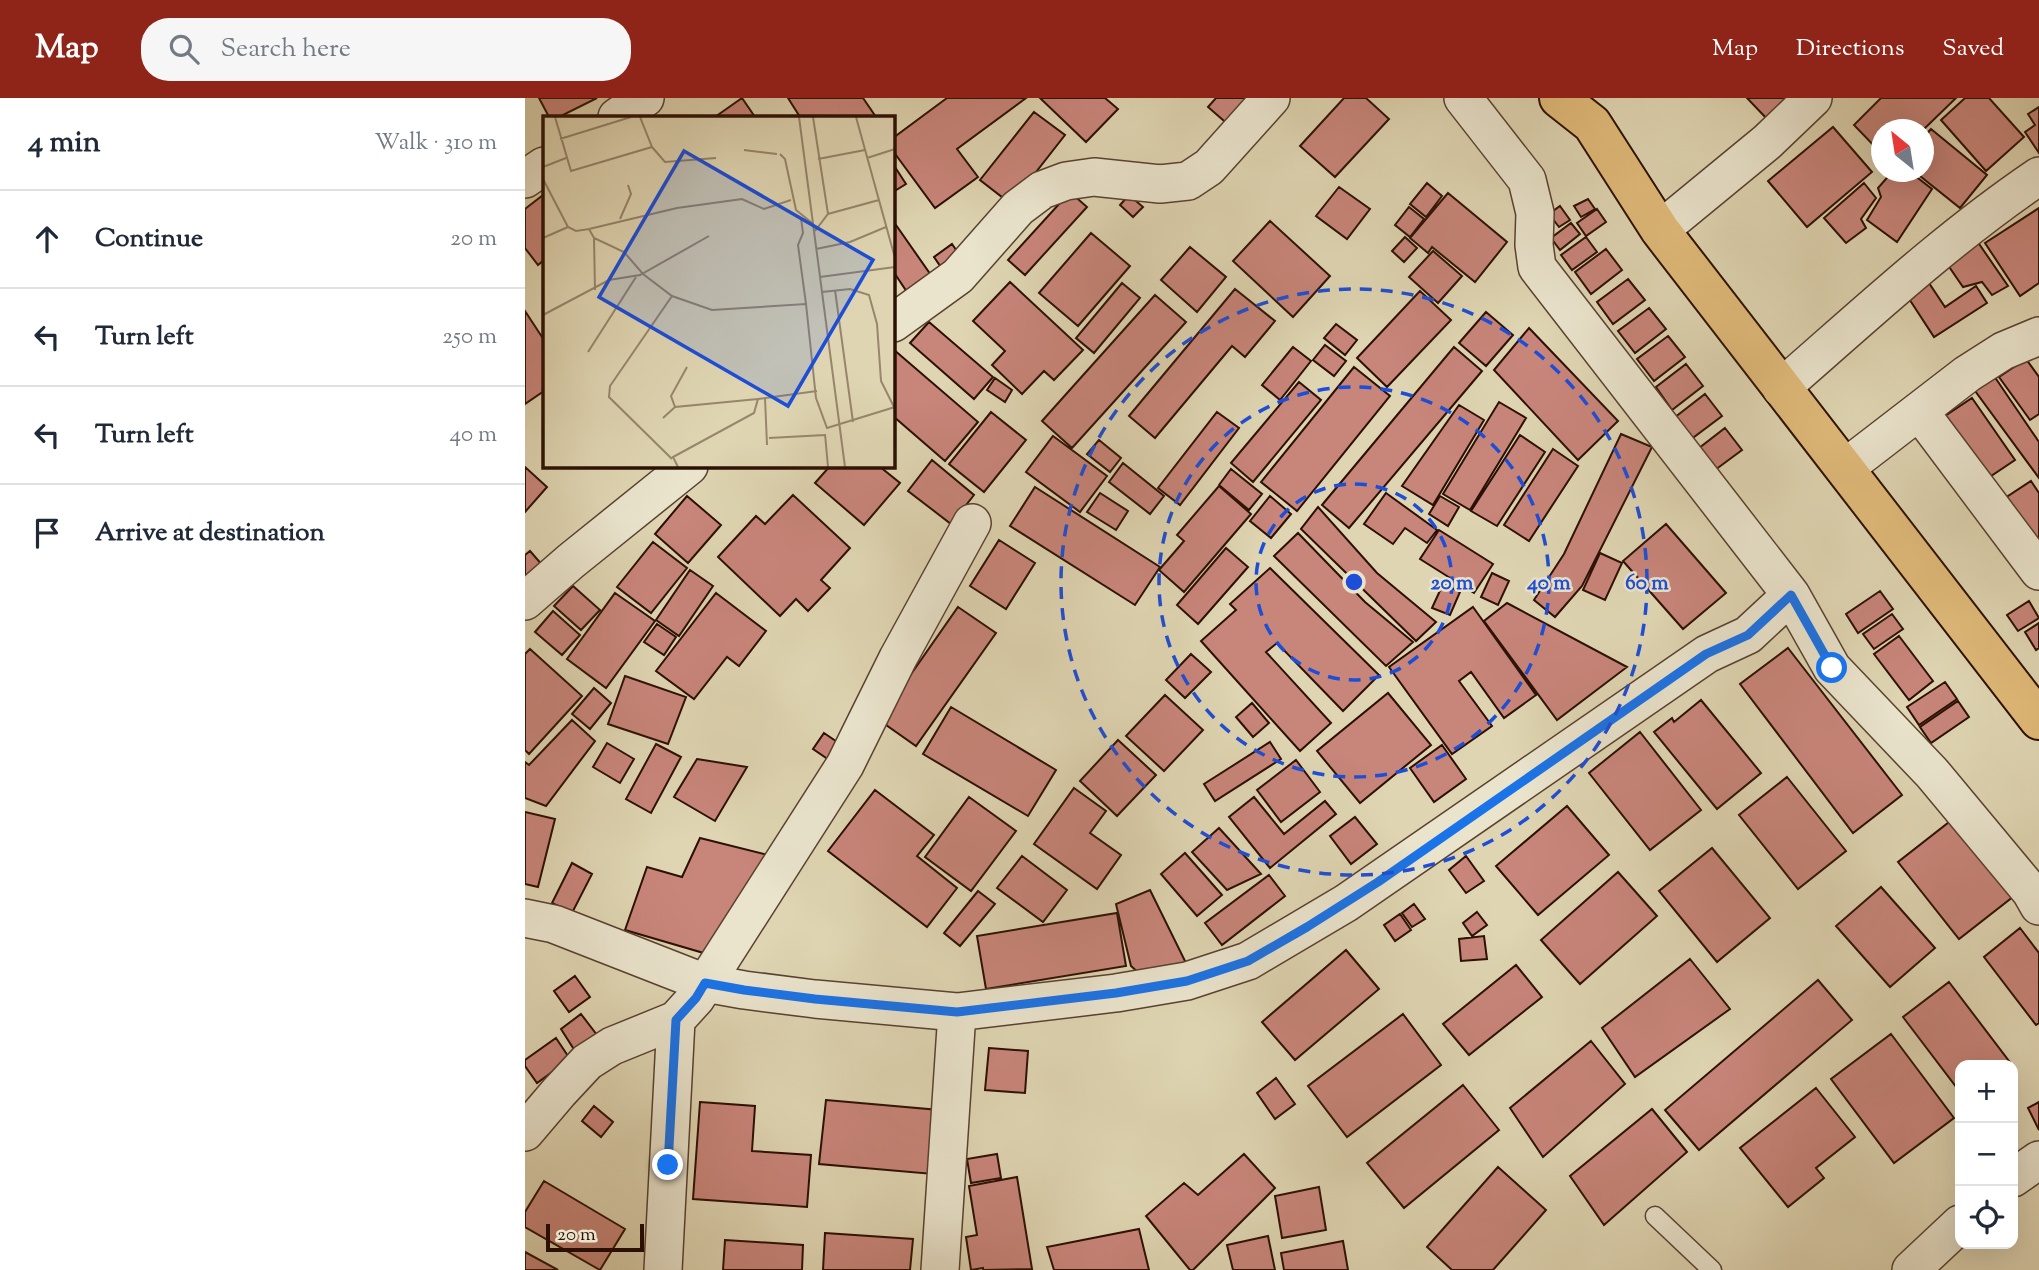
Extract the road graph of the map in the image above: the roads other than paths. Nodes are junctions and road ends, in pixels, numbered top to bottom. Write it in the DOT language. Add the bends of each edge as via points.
graph roads {
  1 [pos="645,98"];
  2 [pos="1271,98"];
  3 [pos="1463,98"];
  4 [pos="1559,98"];
  5 [pos="1813,98"];
  6 [pos="1592,107"];
  7 [pos="618,116"];
  8 [pos="543,167"];
  9 [pos="2039,176"];
  10 [pos="525,179"];
  11 [pos="1660,230"];
  12 [pos="894,322"];
  13 [pos="2039,337"];
  14 [pos="1781,388"];
  15 [pos="1919,411"];
  16 [pos="688,467"];
  17 [pos="1845,468"];
  18 [pos="972,523"];
  19 [pos="2039,571"];
  20 [pos="1791,595"];
  21 [pos="525,601"];
  22 [pos="2039,720"];
  23 [pos="2039,906"];
  24 [pos="525,918"];
  25 [pos="705,983"];
  26 [pos="957,1012"];
  27 [pos="676,1020"];
  28 [pos="525,1132"];
  29 [pos="2039,1160"];
  30 [pos="2018,1175"];
  31 [pos="1655,1216"];
  32 [pos="1955,1229"];
  33 [pos="663,1270"];
  34 [pos="940,1270"];
  35 [pos="1712,1270"];
  36 [pos="1911,1270"];
  1 -- 7 [label="street"];
  2 -- 12 [label="street" via="1209,167 1188,181 1160,184 1094,177 1042,190 1019,208 958,276"];
  3 -- 20 [label="street" via="1527,180 1535,213 1537,267"];
  4 -- 6 [label="highway"];
  5 -- 11 [label="street"];
  6 -- 11 [label="highway"];
  8 -- 10 [label="street"];
  9 -- 14 [label="street" via="1951,240"];
  11 -- 14 [label="highway"];
  13 -- 15 [label="street" via="2003,351"];
  14 -- 17 [label="highway"];
  15 -- 17 [label="street"];
  15 -- 19 [label="street"];
  16 -- 21 [label="street"];
  17 -- 22 [label="highway"];
  18 -- 25 [label="street" via="845,765"];
  20 -- 23 [label="street" via="1832,668 1933,773"];
  20 -- 26 [label="street" via="1748,635 1706,654 1378,882 1248,961 1187,981"];
  24 -- 25 [label="street"];
  25 -- 26 [label="street"];
  25 -- 27 [label="street"];
  26 -- 34 [label="street"];
  27 -- 28 [label="street" via="587,1062"];
  27 -- 33 [label="street"];
  29 -- 30 [label="street"];
  31 -- 35 [label="lane"];
  32 -- 36 [label="street"];
}
